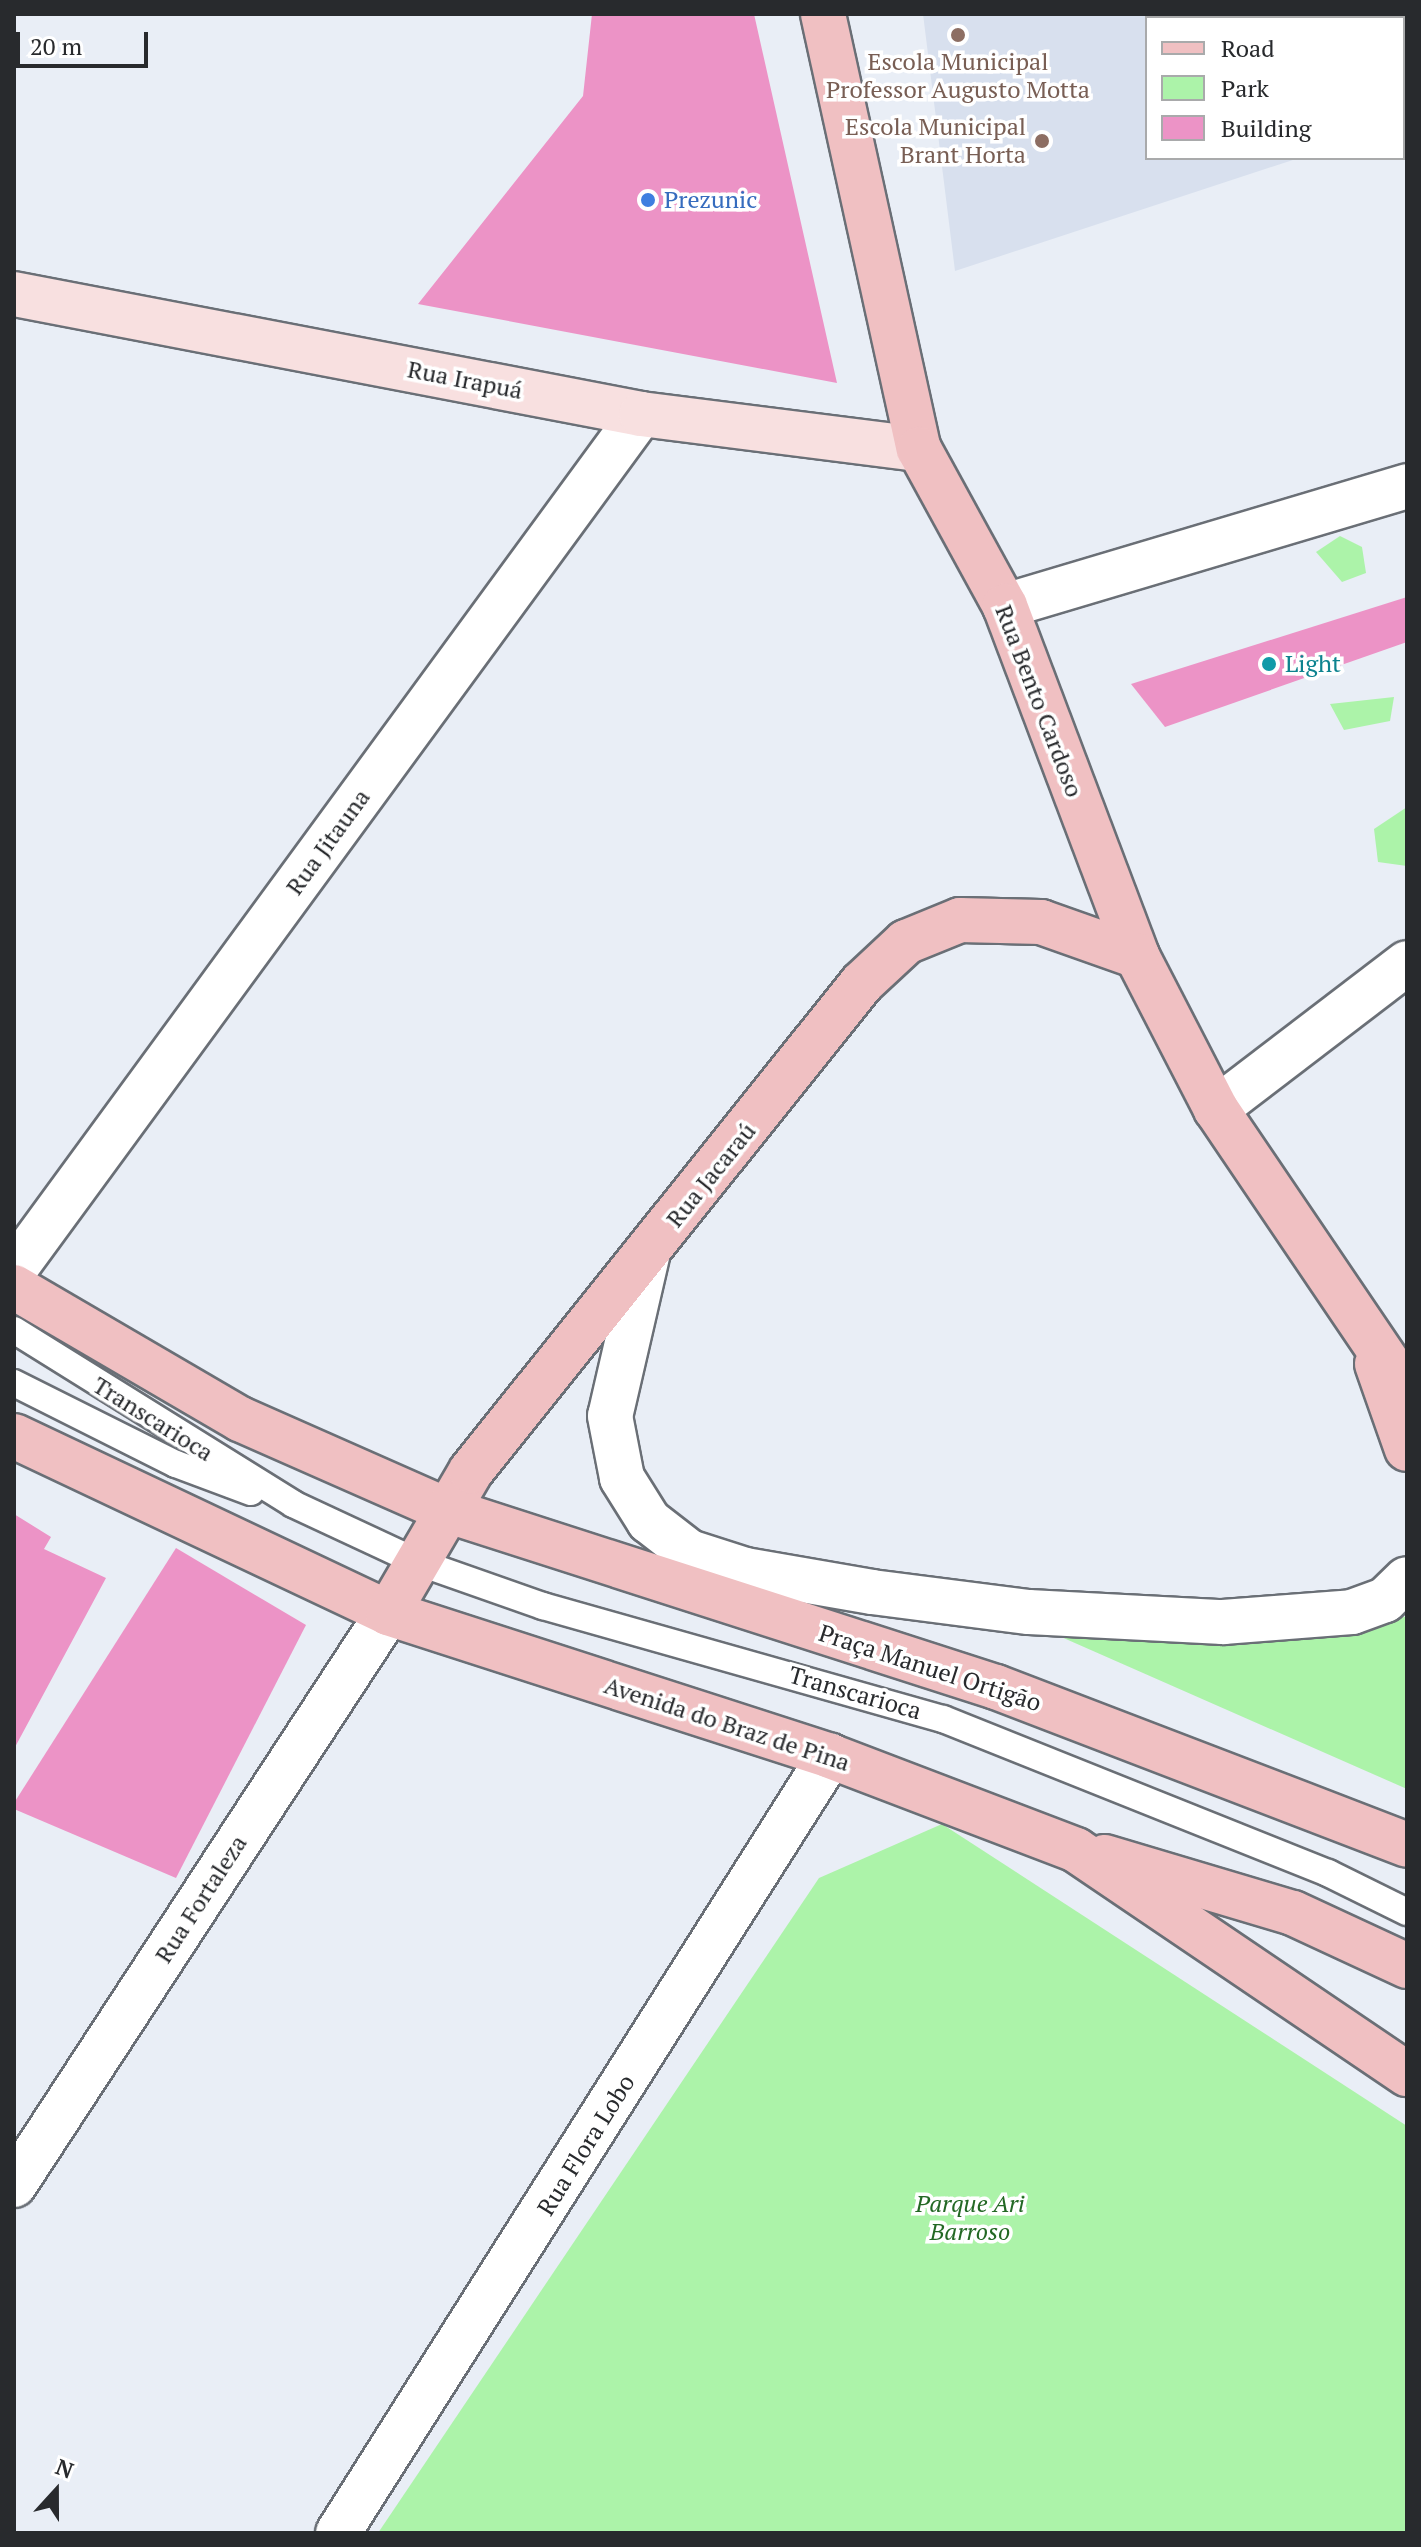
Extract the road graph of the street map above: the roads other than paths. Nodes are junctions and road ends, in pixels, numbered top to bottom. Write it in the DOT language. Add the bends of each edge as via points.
graph roads {
  1 [pos="823,14"];
  2 [pos="14,294"];
  3 [pos="641,414"];
  4 [pos="919,449"];
  5 [pos="1407,486"];
  6 [pos="1005,606"];
  7 [pos="1137,956"];
  8 [pos="1407,963"];
  9 [pos="1216,1109"];
  10 [pos="648,1252"];
  11 [pos="14,1270"];
  12 [pos="14,1287"];
  13 [pos="14,1330"];
  14 [pos="1369,1343"];
  15 [pos="14,1383"];
  16 [pos="1407,1391"];
  17 [pos="14,1436"];
  18 [pos="1407,1449"];
  19 [pos="293,1504"];
  20 [pos="446,1510"];
  21 [pos="415,1561"];
  22 [pos="1407,1579"];
  23 [pos="388,1613"];
  24 [pos="830,1756"];
  25 [pos="1407,1845"];
  26 [pos="1076,1850"];
  27 [pos="1407,1912"];
  28 [pos="1407,1966"];
  29 [pos="1407,2074"];
  30 [pos="14,2185"];
  31 [pos="338,2533"];
  1 -- 4 [label="main road, Rua Bento Cardoso"];
  2 -- 3 [label="street, Rua Irapuá"];
  3 -- 4 [label="street, Rua Irapuá"];
  3 -- 11 [label="street, Rua Jitauna"];
  4 -- 6 [label="main road, Rua Bento Cardoso"];
  5 -- 6 [label="street"];
  6 -- 7 [label="main road, Rua Bento Cardoso"];
  7 -- 9 [label="main road, Rua Bento Cardoso"];
  7 -- 10 [label="main road, Rua Jacaraú" via="1041,922 960,920 906,942 862,983"];
  8 -- 9 [label="street"];
  9 -- 14 [label="main road, Rua Bento Cardoso"];
  10 -- 20 [label="main road, Rua Jacaraú"];
  10 -- 22 [label="street" via="610,1416 622,1478 649,1521 689,1552 745,1570 872,1592 1029,1612 1223,1622 1352,1612 1385,1600"];
  12 -- 20 [label="main road" via="240,1419"];
  13 -- 19 [label="lane, Transcarioca"];
  14 -- 16 [label="main road"];
  14 -- 18 [label="main road"];
  15 -- 19 [label="lane, Transcarioca" via="176,1464"];
  17 -- 23 [label="main road, Avenida do Braz de Pina"];
  19 -- 21 [label="lane, Transcarioca"];
  20 -- 21 [label="main road, Rua Jacaraú"];
  20 -- 25 [label="main road, Praça Manuel Ortigão" via="996,1687"];
  21 -- 23 [label="main road, Rua Jacaraú"];
  21 -- 27 [label="lane, Transcarioca" via="543,1606 943,1719 1328,1873"];
  23 -- 24 [label="main road, Avenida do Braz de Pina"];
  23 -- 30 [label="street, Rua Fortaleza"];
  24 -- 26 [label="main road, Avenida do Braz de Pina"];
  24 -- 31 [label="street, Rua Flora Lobo"];
  26 -- 28 [label="main road" via="1279,1908"];
  26 -- 29 [label="main road, Avenida do Braz de Pina"];
}
